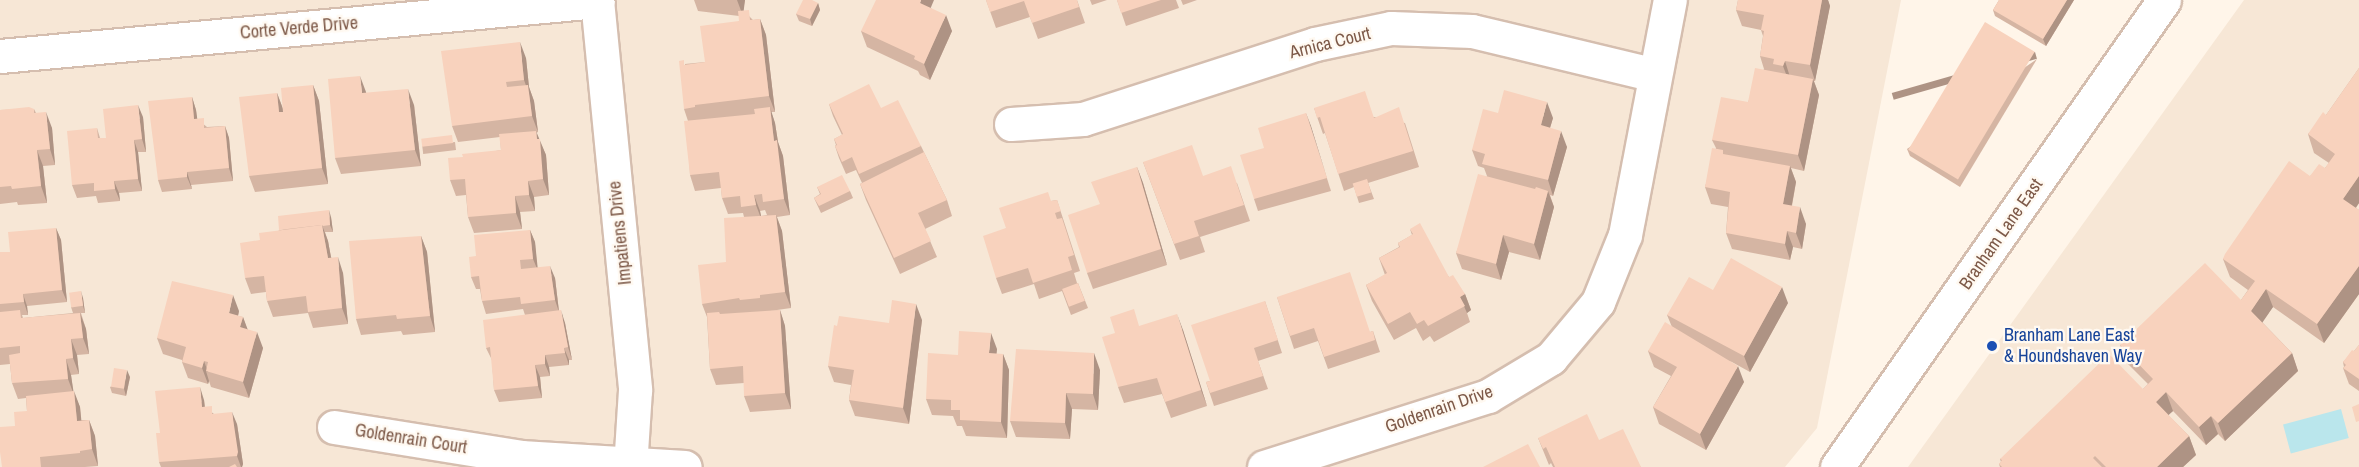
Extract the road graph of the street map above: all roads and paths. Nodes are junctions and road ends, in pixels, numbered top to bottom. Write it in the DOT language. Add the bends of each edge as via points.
graph roads {
  1 [pos="1670,0"];
  2 [pos="2164,0"];
  3 [pos="597,1"];
  4 [pos="0,56"];
  5 [pos="1655,75"];
  6 [pos="1011,124"];
  7 [pos="334,427"];
  8 [pos="630,465"];
  9 [pos="685,467"];
  10 [pos="1264,467"];
  11 [pos="1837,467"];
  1 -- 5 [label="street, Goldenrain Drive"];
  2 -- 11 [label="street, Branham Lane East"];
  3 -- 4 [label="street, Corte Verde Drive"];
  3 -- 8 [label="street, Impatiens Drive" via="636,390"];
  5 -- 6 [label="street, Arnica Court" via="1472,31 1391,28 1315,44 1083,119"];
  5 -- 10 [label="street, Goldenrain Drive" via="1624,235 1598,302 1551,358 1488,396"];
  7 -- 8 [label="street, Goldenrain Court" via="521,457"];
  8 -- 9 [label="street"];
}
